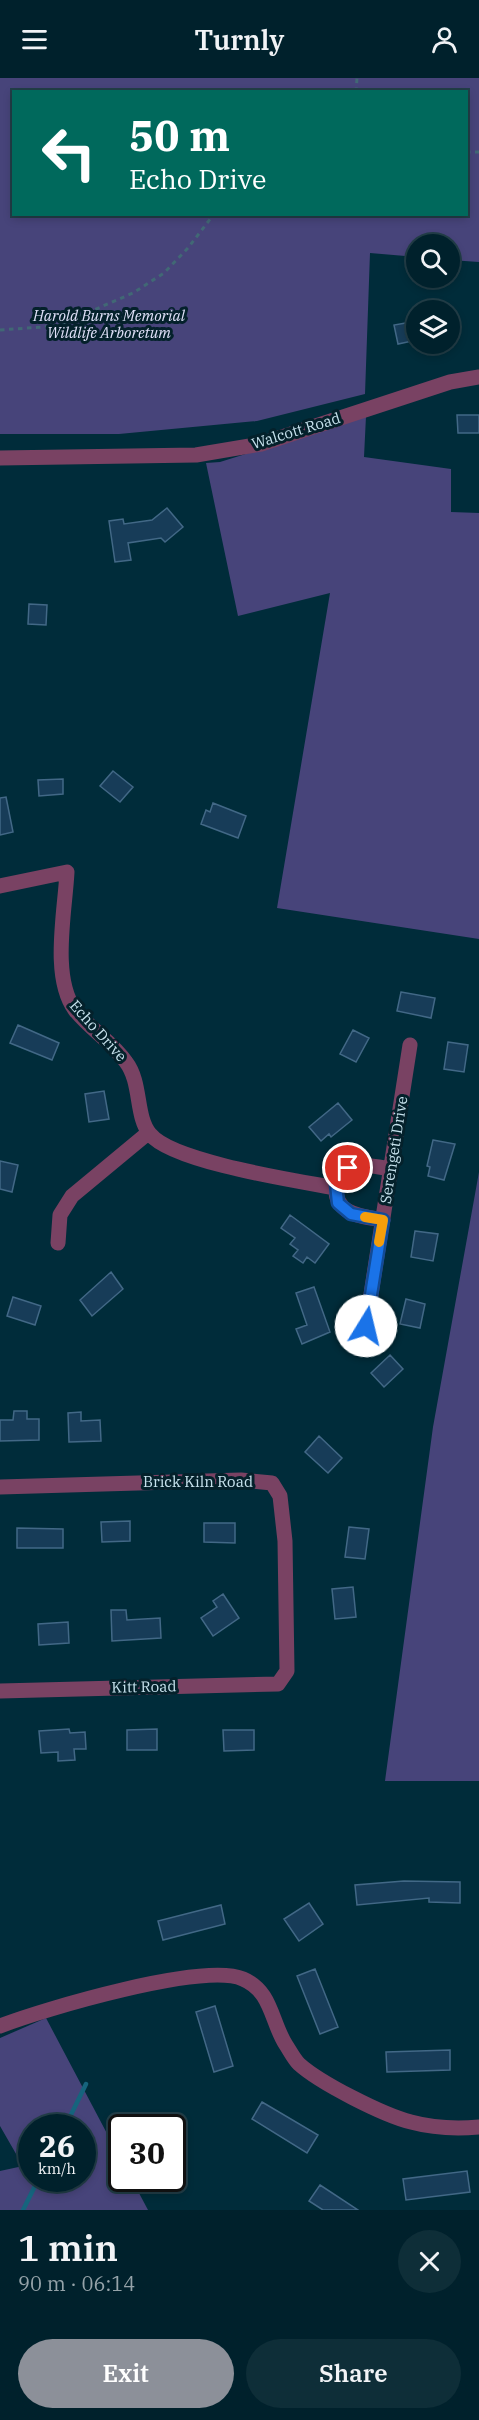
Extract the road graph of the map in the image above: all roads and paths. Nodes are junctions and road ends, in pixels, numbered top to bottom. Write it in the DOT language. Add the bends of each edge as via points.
graph roads {
  1 [pos="212,216"];
  2 [pos="0,330"];
  3 [pos="479,377"];
  4 [pos="0,458"];
  5 [pos="0,886"];
  6 [pos="410,1045"];
  7 [pos="148,1133"];
  8 [pos="391,1169"];
  9 [pos="336,1188"];
  10 [pos="383,1220"];
  11 [pos="58,1243"];
  12 [pos="366,1326"];
  13 [pos="0,1487"];
  14 [pos="284,1675"];
  15 [pos="0,1691"];
  16 [pos="0,2026"];
  17 [pos="479,2127"];
  1 -- 2 [label="path" via="164,273 133,293 57,326"];
  3 -- 4 [label="street, Walcott Road" via="450,382 261,444 207,453"];
  5 -- 7 [label="street, Echo Drive" via="67,872 61,963 67,995 86,1022 131,1070"];
  6 -- 8 [label="street, Serengeti Drive"];
  7 -- 9 [label="street" via="167,1147 229,1167"];
  7 -- 11 [label="street" via="65,1205 60,1215"];
  8 -- 9 [label="street" via="357,1164 340,1175"];
  8 -- 10 [label="street, Serengeti Drive"];
  9 -- 10 [label="street" via="338,1203 344,1210"];
  10 -- 12 [label="street, Serengeti Drive"];
  13 -- 14 [label="street, Brick Kiln Road" via="241,1480 272,1483 280,1496 285,1541 288,1632"];
  14 -- 15 [label="street, Kitt Road" via="278,1684"];
  16 -- 17 [label="street" via="96,1996 219,1974 243,1979 265,1996 284,2042 299,2063 357,2100 410,2122 453,2129"];
}
